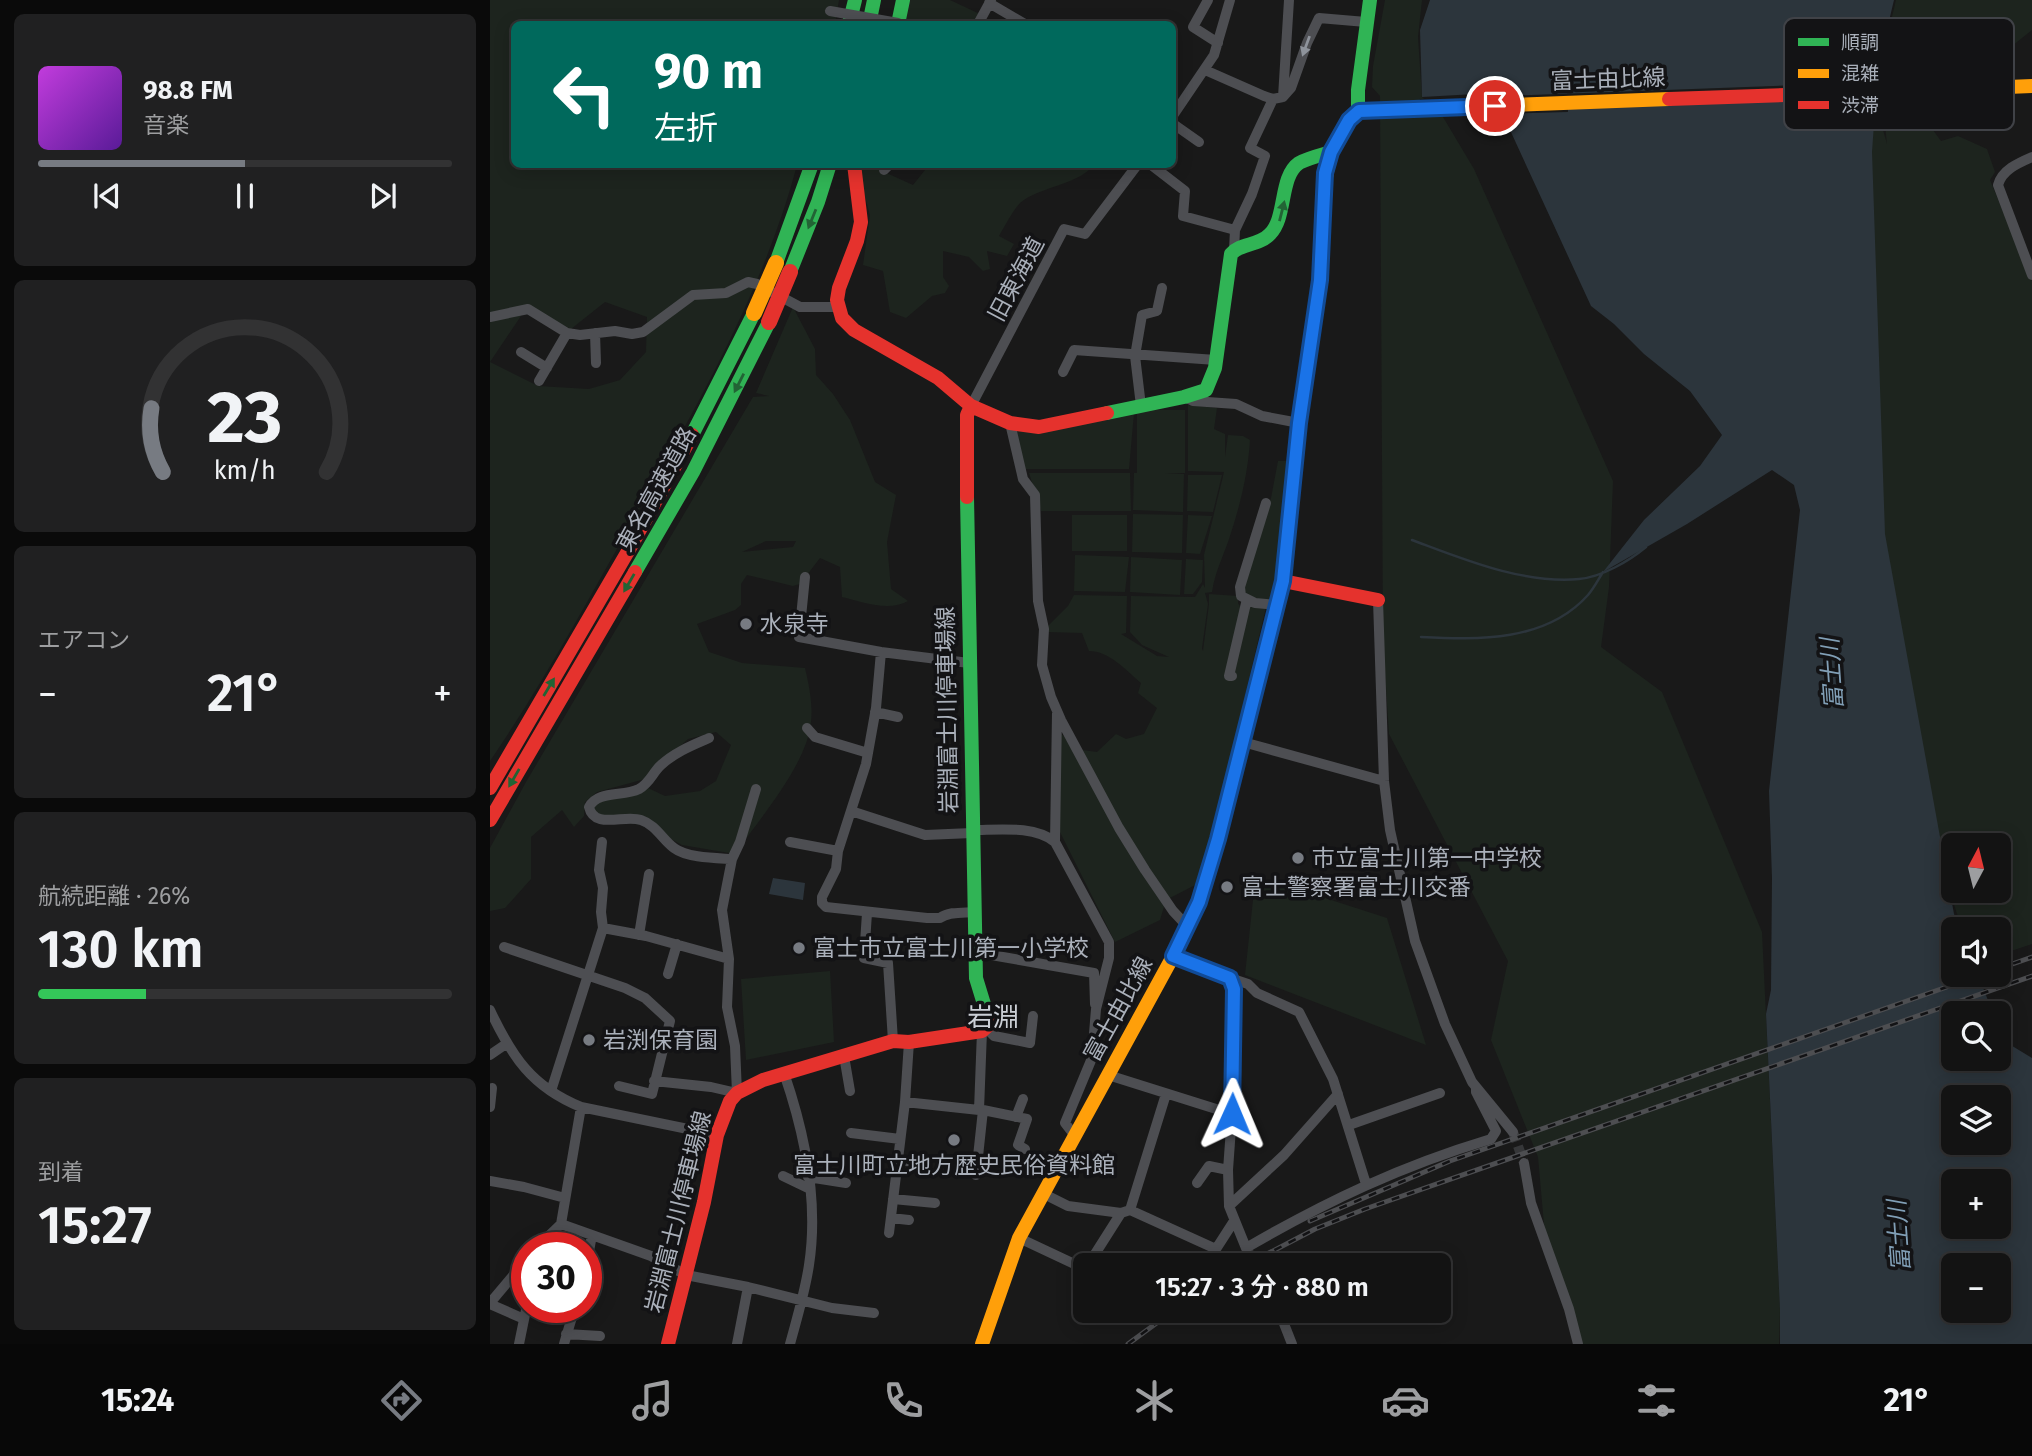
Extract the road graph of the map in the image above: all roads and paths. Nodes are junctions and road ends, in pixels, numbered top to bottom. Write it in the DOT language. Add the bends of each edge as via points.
graph roads {
  1 [pos="874,0"];
  2 [pos="903,0"];
  3 [pos="1208,0"];
  4 [pos="1230,0"];
  5 [pos="1289,0"];
  6 [pos="1370,0"];
  7 [pos="990,2"];
  8 [pos="830,11"];
  9 [pos="870,21"];
  10 [pos="882,21"];
  11 [pos="899,21"];
  12 [pos="980,21"];
  13 [pos="1020,21"];
  14 [pos="1366,22"];
  15 [pos="1218,43"];
  16 [pos="1205,70"];
  17 [pos="2032,86"];
  18 [pos="2014,87"];
  19 [pos="1784,95"];
  20 [pos="1278,98"];
  21 [pos="1176,111"];
  22 [pos="1359,111"];
  23 [pos="1176,126"];
  24 [pos="1199,142"];
  25 [pos="1331,152"];
  26 [pos="2032,155"];
  27 [pos="811,168"];
  28 [pos="830,168"];
  29 [pos="855,168"];
  30 [pos="1135,168"];
  31 [pos="1155,168"];
  32 [pos="1235,230"];
  33 [pos="1234,250"];
  34 [pos="2032,275"];
  35 [pos="1162,288"];
  36 [pos="838,307"];
  37 [pos="490,317"];
  38 [pos="567,333"];
  39 [pos="594,333"];
  40 [pos="521,352"];
  41 [pos="1135,356"];
  42 [pos="1216,360"];
  43 [pos="596,363"];
  44 [pos="547,368"];
  45 [pos="1063,372"];
  46 [pos="539,381"];
  47 [pos="1184,397"];
  48 [pos="971,406"];
  49 [pos="1141,406"];
  50 [pos="1299,423"];
  51 [pos="1010,424"];
  52 [pos="1266,503"];
  53 [pos="805,577"];
  54 [pos="1283,581"];
  55 [pos="1247,599"];
  56 [pos="1377,600"];
  57 [pos="1278,605"];
  58 [pos="881,652"];
  59 [pos="970,663"];
  60 [pos="1232,676"];
  61 [pos="1057,710"];
  62 [pos="875,712"];
  63 [pos="898,717"];
  64 [pos="807,728"];
  65 [pos="709,737"];
  66 [pos="1243,741"];
  67 [pos="868,753"];
  68 [pos="1384,781"];
  69 [pos="490,788"];
  70 [pos="757,789"];
  71 [pos="851,811"];
  72 [pos="490,820"];
  73 [pos="972,831"];
  74 [pos="602,842"];
  75 [pos="790,842"];
  76 [pos="1055,842"];
  77 [pos="838,850"];
  78 [pos="732,859"];
  79 [pos="649,874"];
  80 [pos="975,912"];
  81 [pos="867,913"];
  82 [pos="603,928"];
  83 [pos="1188,928"];
  84 [pos="639,935"];
  85 [pos="677,944"];
  86 [pos="504,947"];
  87 [pos="974,953"];
  88 [pos="1173,956"];
  89 [pos="729,959"];
  90 [pos="668,974"];
  91 [pos="588,976"];
  92 [pos="1230,978"];
  93 [pos="1096,1009"];
  94 [pos="490,1010"];
  95 [pos="1033,1016"];
  96 [pos="985,1030"];
  97 [pos="901,1042"];
  98 [pos="506,1044"];
  99 [pos="490,1055"];
  100 [pos="844,1056"];
  101 [pos="784,1073"];
  102 [pos="1108,1075"];
  103 [pos="654,1081"];
  104 [pos="619,1086"];
  105 [pos="492,1088"];
  106 [pos="1476,1088"];
  107 [pos="551,1091"];
  108 [pos="850,1091"];
  109 [pos="737,1093"];
  110 [pos="1440,1093"];
  111 [pos="1166,1094"];
  112 [pos="1338,1094"];
  113 [pos="1023,1099"];
  114 [pos="905,1102"];
  115 [pos="490,1107"];
  116 [pos="581,1107"];
  117 [pos="981,1110"];
  118 [pos="1232,1114"];
  119 [pos="1016,1117"];
  120 [pos="1349,1125"];
  121 [pos="1513,1132"];
  122 [pos="851,1133"];
  123 [pos="718,1135"];
  124 [pos="1075,1136"];
  125 [pos="901,1139"];
  126 [pos="1026,1149"];
  127 [pos="898,1160"];
  128 [pos="922,1163"];
  129 [pos="1524,1163"];
  130 [pos="1228,1170"];
  131 [pos="783,1175"];
  132 [pos="976,1175"];
  133 [pos="808,1177"];
  134 [pos="490,1181"];
  135 [pos="846,1183"];
  136 [pos="1197,1183"];
  137 [pos="1366,1184"];
  138 [pos="810,1189"];
  139 [pos="1044,1194"];
  140 [pos="565,1198"];
  141 [pos="893,1199"];
  142 [pos="935,1203"];
  143 [pos="1229,1206"];
  144 [pos="1125,1211"];
  145 [pos="891,1218"];
  146 [pos="909,1220"];
  147 [pos="1234,1221"];
  148 [pos="561,1224"];
  149 [pos="553,1232"];
  150 [pos="584,1232"];
  151 [pos="889,1233"];
  152 [pos="1019,1238"];
  153 [pos="602,1239"];
  154 [pos="1096,1253"];
  155 [pos="1073,1261"];
  156 [pos="686,1275"];
  157 [pos="511,1278"];
  158 [pos="748,1287"];
  159 [pos="802,1300"];
  160 [pos="490,1304"];
  161 [pos="511,1313"];
  162 [pos="874,1313"];
  163 [pos="523,1323"];
  164 [pos="1284,1323"];
  165 [pos="600,1336"];
  166 [pos="565,1339"];
  167 [pos="519,1344"];
  168 [pos="668,1344"];
  169 [pos="737,1344"];
  170 [pos="790,1344"];
  171 [pos="982,1344"];
  172 [pos="1292,1344"];
  173 [pos="1578,1344"];
  1 -- 9 [label="main road"];
  2 -- 11 [label="main road"];
  3 -- 15 [label="street" via="1193,27"];
  4 -- 15 [label="street"];
  5 -- 20 [label="street"];
  6 -- 14 [label="main road"];
  7 -- 12 [label="street"];
  7 -- 13 [label="street"];
  8 -- 10 [label="street, bridge"];
  14 -- 20 [label="street, one-way" via="1315,22 1291,88"];
  14 -- 22 [label="main road"];
  15 -- 16 [label="street"];
  16 -- 20 [label="street"];
  16 -- 21 [label="street"];
  17 -- 18 [label="main road, 富士由比線"];
  19 -- 22 [label="main road, 富士由比線"];
  20 -- 32 [label="street" via="1250,148 1265,156"];
  22 -- 25 [label="main road, 富士由比線"];
  23 -- 24 [label="street"];
  33 -- 25 [label="main road, one-way" via="1257,245 1278,226 1298,164"];
  25 -- 50 [label="main road, 富士由比線" via="1323,190 1320,280"];
  26 -- 34 [label="street" via="2007,170 1998,185"];
  69 -- 27 [label="main road, 東名高速道路, one-way, bridge" via="713,399 776,263"];
  28 -- 72 [label="main road, 東名高速道路, one-way, bridge" via="769,322 693,472"];
  29 -- 36 [label="main road" via="862,222 839,288"];
  30 -- 48 [label="street, 旧東海道" via="1085,234 1064,229"];
  31 -- 32 [label="street" via="1185,191 1183,216"];
  32 -- 33 [label="street"];
  33 -- 42 [label="main road"];
  35 -- 41 [label="street" via="1157,311 1142,316"];
  36 -- 39 [label="street" via="800,307 748,282 726,293 693,295 643,332"];
  36 -- 48 [label="main road" via="854,330 938,378"];
  37 -- 38 [label="street" via="528,309"];
  38 -- 39 [label="street"];
  38 -- 44 [label="street"];
  39 -- 43 [label="street"];
  40 -- 44 [label="street"];
  41 -- 42 [label="street"];
  41 -- 45 [label="street" via="1074,350"];
  41 -- 49 [label="street"];
  42 -- 47 [label="main road" via="1206,390"];
  44 -- 46 [label="street"];
  47 -- 49 [label="main road"];
  47 -- 50 [label="street" via="1236,404 1262,416"];
  48 -- 51 [label="main road"];
  48 -- 59 [label="main road, 岩淵富士川停車場線" via="966,439"];
  49 -- 51 [label="main road" via="1039,427"];
  50 -- 54 [label="main road, 富士由比線"];
  51 -- 61 [label="street" via="1023,478 1035,495 1042,665"];
  52 -- 55 [label="street" via="1240,587 1241,596"];
  53 -- 58 [label="street" via="799,637"];
  54 -- 56 [label="main road"];
  54 -- 57 [label="main road, 富士由比線"];
  55 -- 57 [label="street"];
  55 -- 60 [label="street"];
  56 -- 68 [label="street"];
  57 -- 66 [label="main road, 富士由比線"];
  58 -- 59 [label="street"];
  58 -- 62 [label="street"];
  59 -- 73 [label="main road, 岩淵富士川停車場線"];
  61 -- 76 [label="street"];
  61 -- 83 [label="street" via="1132,849"];
  62 -- 63 [label="street"];
  62 -- 67 [label="street"];
  64 -- 67 [label="street" via="815,737"];
  65 -- 78 [label="street" via="668,759 640,789 597,797 589,807 597,819 642,820 684,853"];
  66 -- 68 [label="street"];
  66 -- 83 [label="main road, 富士由比線" via="1218,839"];
  67 -- 71 [label="street"];
  68 -- 106 [label="street" via="1391,839 1415,941 1445,1024"];
  70 -- 78 [label="street"];
  71 -- 73 [label="street" via="925,835"];
  71 -- 77 [label="street"];
  73 -- 76 [label="street" via="1028,831"];
  73 -- 80 [label="main road, 岩淵富士川停車場線"];
  74 -- 82 [label="street"];
  75 -- 77 [label="street"];
  76 -- 93 [label="street" via="1109,942"];
  77 -- 81 [label="street" via="836,869 822,903"];
  78 -- 89 [label="street" via="722,910"];
  79 -- 84 [label="street"];
  80 -- 81 [label="street" via="927,918"];
  80 -- 87 [label="main road, 岩淵富士川停車場線"];
  81 -- 97 [label="street" via="864,958 888,963"];
  82 -- 84 [label="street"];
  82 -- 91 [label="street"];
  83 -- 88 [label="main road, 富士由比線"];
  84 -- 85 [label="street"];
  85 -- 89 [label="street"];
  85 -- 90 [label="street"];
  86 -- 91 [label="street"];
  87 -- 93 [label="street" via="1094,973"];
  87 -- 96 [label="main road, 岩淵富士川停車場線" via="975,978 990,1024"];
  88 -- 92 [label="street"];
  88 -- 102 [label="main road, 富士由比線"];
  89 -- 109 [label="street" via="727,1007"];
  91 -- 103 [label="street" via="645,998 670,1021"];
  91 -- 107 [label="street"];
  92 -- 112 [label="street" via="1299,1012"];
  92 -- 118 [label="street" via="1235,1003"];
  93 -- 124 [label="street" via="1092,1058 1065,1124"];
  94 -- 98 [label="street"];
  95 -- 96 [label="street" via="1030,1043"];
  96 -- 97 [label="main road, 岩淵富士川停車場線"];
  96 -- 117 [label="street"];
  97 -- 100 [label="main road, 岩淵富士川停車場線"];
  97 -- 114 [label="street"];
  98 -- 99 [label="street"];
  98 -- 107 [label="street"];
  100 -- 101 [label="main road, 岩淵富士川停車場線"];
  100 -- 108 [label="street"];
  101 -- 109 [label="main road, 岩淵富士川停車場線"];
  101 -- 133 [label="street" via="801,1126"];
  102 -- 111 [label="street"];
  102 -- 124 [label="main road, 富士由比線"];
  103 -- 104 [label="street" via="652,1094"];
  103 -- 109 [label="street"];
  105 -- 115 [label="street"];
  106 -- 121 [label="street"];
  106 -- 137 [label="street" via="1496,1135"];
  107 -- 116 [label="street"];
  109 -- 123 [label="main road, 岩淵富士川停車場線"];
  110 -- 120 [label="street"];
  111 -- 118 [label="street"];
  111 -- 144 [label="street"];
  112 -- 120 [label="street"];
  112 -- 143 [label="street" via="1284,1155"];
  113 -- 119 [label="street"];
  114 -- 117 [label="street"];
  114 -- 125 [label="street"];
  116 -- 123 [label="street"];
  116 -- 140 [label="street"];
  117 -- 119 [label="street"];
  117 -- 132 [label="street"];
  118 -- 130 [label="street"];
  119 -- 126 [label="street" via="1027,1119 1018,1145"];
  120 -- 137 [label="street"];
  122 -- 125 [label="street"];
  123 -- 156 [label="main road, 岩淵富士川停車場線"];
  124 -- 139 [label="main road, 富士由比線"];
  125 -- 127 [label="street"];
  127 -- 128 [label="street"];
  127 -- 141 [label="street"];
  129 -- 173 [label="street" via="1531,1203"];
  130 -- 136 [label="street" via="1209,1166"];
  130 -- 143 [label="street"];
  131 -- 138 [label="street"];
  133 -- 135 [label="street"];
  133 -- 138 [label="street"];
  134 -- 140 [label="street"];
  137 -- 147 [label="street" via="1246,1248"];
  138 -- 159 [label="street" via="809,1265"];
  139 -- 144 [label="street" via="1068,1206"];
  139 -- 152 [label="main road, 富士由比線"];
  140 -- 148 [label="street"];
  141 -- 142 [label="street"];
  141 -- 145 [label="street"];
  143 -- 147 [label="street"];
  144 -- 147 [label="street" via="1216,1249"];
  144 -- 154 [label="street"];
  145 -- 146 [label="street"];
  145 -- 151 [label="street"];
  148 -- 149 [label="street"];
  148 -- 150 [label="street"];
  152 -- 155 [label="street"];
  152 -- 171 [label="main road, 富士由比線"];
  153 -- 156 [label="street" via="651,1256"];
  156 -- 158 [label="street"];
  156 -- 168 [label="main road, 岩淵富士川停車場線"];
  157 -- 160 [label="street"];
  158 -- 159 [label="street"];
  158 -- 169 [label="street"];
  159 -- 162 [label="street"];
  159 -- 170 [label="street"];
  160 -- 161 [label="street"];
  163 -- 167 [label="street"];
  164 -- 172 [label="street"];
  165 -- 166 [label="street"];
}
